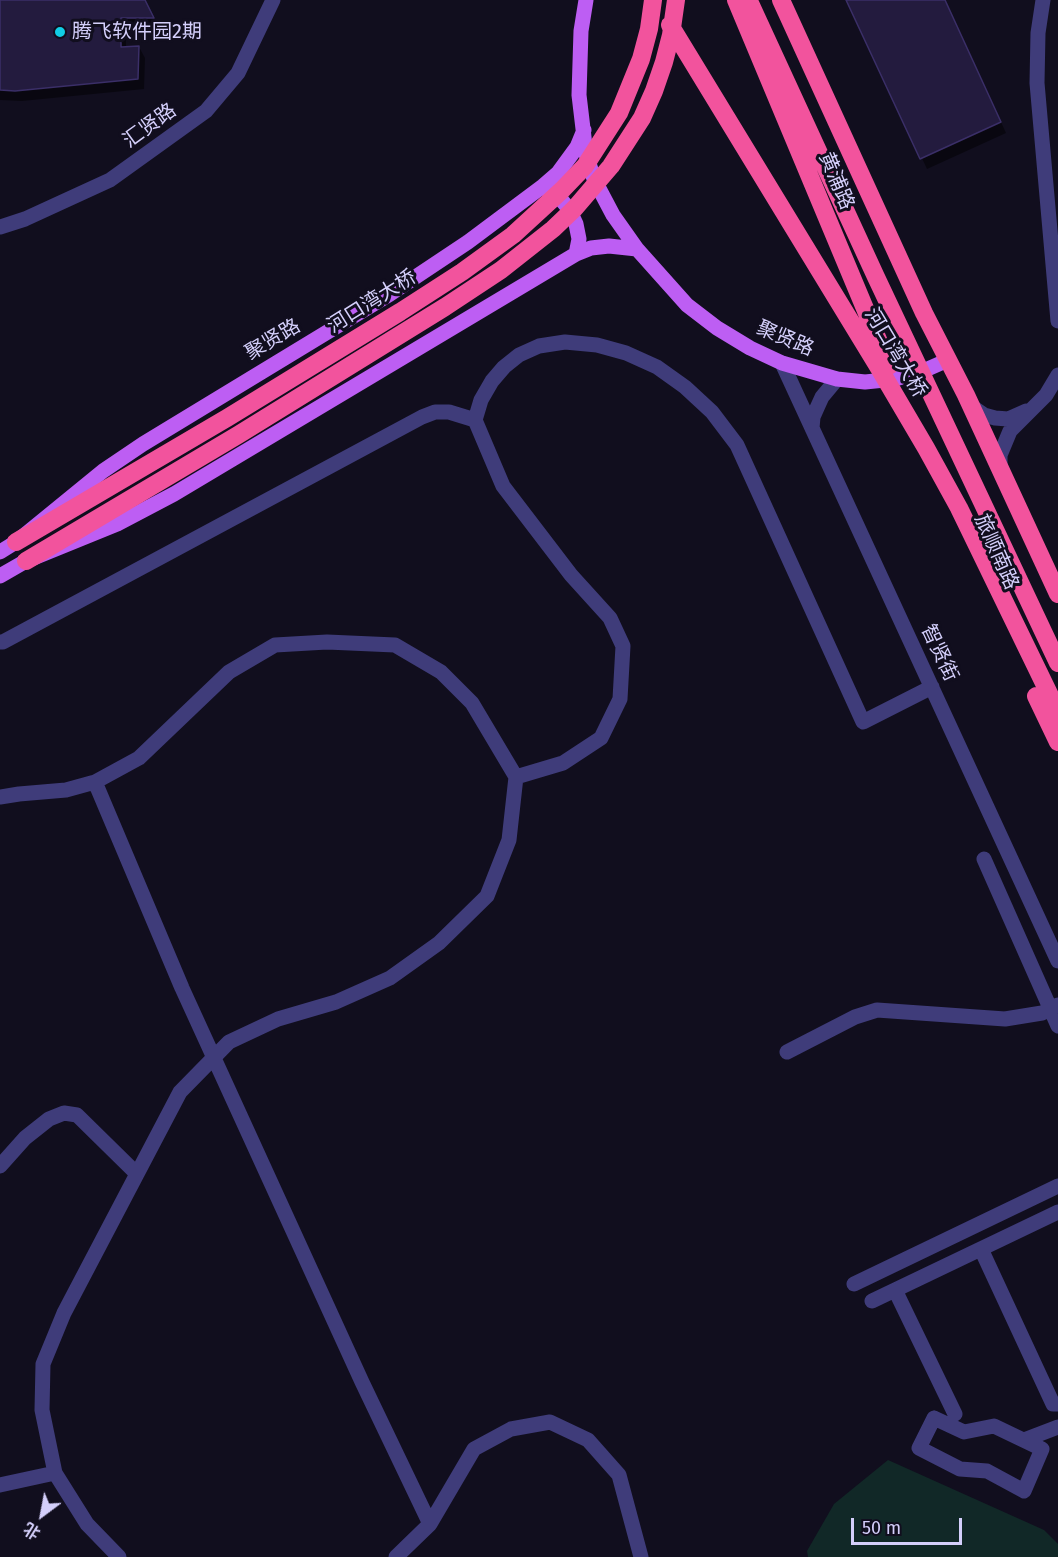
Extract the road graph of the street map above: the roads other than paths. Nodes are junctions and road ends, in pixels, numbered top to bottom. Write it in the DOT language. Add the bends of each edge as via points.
graph roads {
  1 [pos="273,0"];
  2 [pos="586,0"];
  3 [pos="655,0"];
  4 [pos="676,0"];
  5 [pos="736,0"];
  6 [pos="748,0"];
  7 [pos="781,0"];
  8 [pos="1043,0"];
  9 [pos="584,130"];
  10 [pos="543,186"];
  11 [pos="0,227"];
  12 [pos="637,249"];
  13 [pos="576,254"];
  14 [pos="1058,321"];
  15 [pos="948,360"];
  16 [pos="782,363"];
  17 [pos="1058,375"];
  18 [pos="837,379"];
  19 [pos="895,379"];
  20 [pos="971,406"];
  21 [pos="1034,406"];
  22 [pos="475,420"];
  23 [pos="812,428"];
  24 [pos="1000,469"];
  25 [pos="16,542"];
  26 [pos="0,552"];
  27 [pos="27,561"];
  28 [pos="0,576"];
  29 [pos="1058,594"];
  30 [pos="0,642"];
  31 [pos="1058,663"];
  32 [pos="932,687"];
  33 [pos="1058,712"];
  34 [pos="1058,742"];
  35 [pos="516,777"];
  36 [pos="95,782"];
  37 [pos="0,797"];
  38 [pos="984,860"];
  39 [pos="1058,961"];
  40 [pos="1054,1007"];
  41 [pos="1058,1026"];
  42 [pos="787,1052"];
  43 [pos="0,1166"];
  44 [pos="137,1174"];
  45 [pos="1058,1186"];
  46 [pos="1058,1212"];
  47 [pos="981,1249"];
  48 [pos="854,1284"];
  49 [pos="895,1290"];
  50 [pos="872,1301"];
  51 [pos="1058,1404"];
  52 [pos="956,1414"];
  53 [pos="1058,1427"];
  54 [pos="1024,1440"];
  55 [pos="55,1473"];
  56 [pos="0,1485"];
  57 [pos="430,1524"];
  58 [pos="119,1557"];
  59 [pos="396,1557"];
  60 [pos="641,1557"];
  1 -- 11 [label="street, 汇贤路" via="238,73 206,111 110,180"];
  2 -- 9 [label="main road, 聚贤路" via="579,62"];
  3 -- 25 [label="highway, 河口湾大桥" via="630,89 603,140 585,166 513,235 400,312"];
  3 -- 33 [label="highway, 河口湾大桥" via="926,448"];
  4 -- 27 [label="highway" via="671,35 642,118 612,166 574,208 526,251 411,328"];
  5 -- 19 [label="highway, 黄浦路"];
  6 -- 31 [label="highway, 河口湾大桥"];
  7 -- 15 [label="highway, 黄浦路"];
  8 -- 14 [label="street" via="1037,83"];
  9 -- 10 [label="main road, 聚贤路" via="569,159"];
  9 -- 12 [label="main road, 聚贤路" via="594,179"];
  10 -- 13 [label="main road" via="569,209 579,238"];
  10 -- 25 [label="main road, 聚贤路" via="390,294 103,471"];
  12 -- 13 [label="main road" via="609,246"];
  12 -- 16 [label="main road, 聚贤路" via="687,305 717,328"];
  13 -- 27 [label="main road" via="174,494 117,524"];
  15 -- 19 [label="main road, 聚贤路"];
  15 -- 20 [label="highway, 旅顺南路"];
  16 -- 18 [label="main road, 聚贤路"];
  16 -- 23 [label="street, 智贤街"];
  17 -- 21 [label="street"];
  18 -- 19 [label="main road, 聚贤路"];
  18 -- 23 [label="street" via="822,397"];
  19 -- 34 [label="highway, 旅顺南路"];
  20 -- 21 [label="street" via="984,415 1008,419"];
  20 -- 24 [label="highway, 旅顺南路"];
  21 -- 24 [label="street" via="1004,441"];
  22 -- 30 [label="street" via="449,412 422,417"];
  22 -- 32 [label="street" via="481,400 504,367 540,346 565,342 597,345 626,352 657,367 712,412 737,446 863,722"];
  22 -- 35 [label="street" via="503,486 571,575 610,618 623,646 620,699 601,738 563,763"];
  23 -- 32 [label="street, 智贤街"];
  24 -- 29 [label="highway, 旅顺南路"];
  25 -- 26 [label="main road, 聚贤路"];
  27 -- 28 [label="main road"];
  32 -- 39 [label="street, 智贤街"];
  35 -- 36 [label="street" via="472,703 441,672 394,645 327,642 275,645 229,672 139,758"];
  35 -- 44 [label="street" via="509,840 487,896 439,943 390,978 336,1002 278,1019 229,1042 180,1092"];
  36 -- 37 [label="street" via="66,790"];
  36 -- 57 [label="street" via="182,988"];
  38 -- 40 [label="street"];
  40 -- 41 [label="street"];
  40 -- 42 [label="street" via="1005,1019 877,1010"];
  43 -- 44 [label="street" via="25,1138 49,1119 64,1113 77,1115"];
  44 -- 55 [label="street" via="64,1313 42,1364 42,1410"];
  45 -- 48 [label="street"];
  46 -- 47 [label="street"];
  47 -- 49 [label="street"];
  47 -- 51 [label="street" via="1053,1404"];
  49 -- 50 [label="street"];
  49 -- 52 [label="street"];
  53 -- 54 [label="street"];
  54 -- 54 [label="street" via="994,1426 964,1432 934,1418 919,1448 960,1469 987,1471 1024,1491 1042,1449"];
  55 -- 56 [label="street"];
  55 -- 58 [label="street" via="87,1524"];
  57 -- 59 [label="street"];
  57 -- 60 [label="street" via="474,1449 511,1428 550,1422 588,1440 619,1475"];
}
